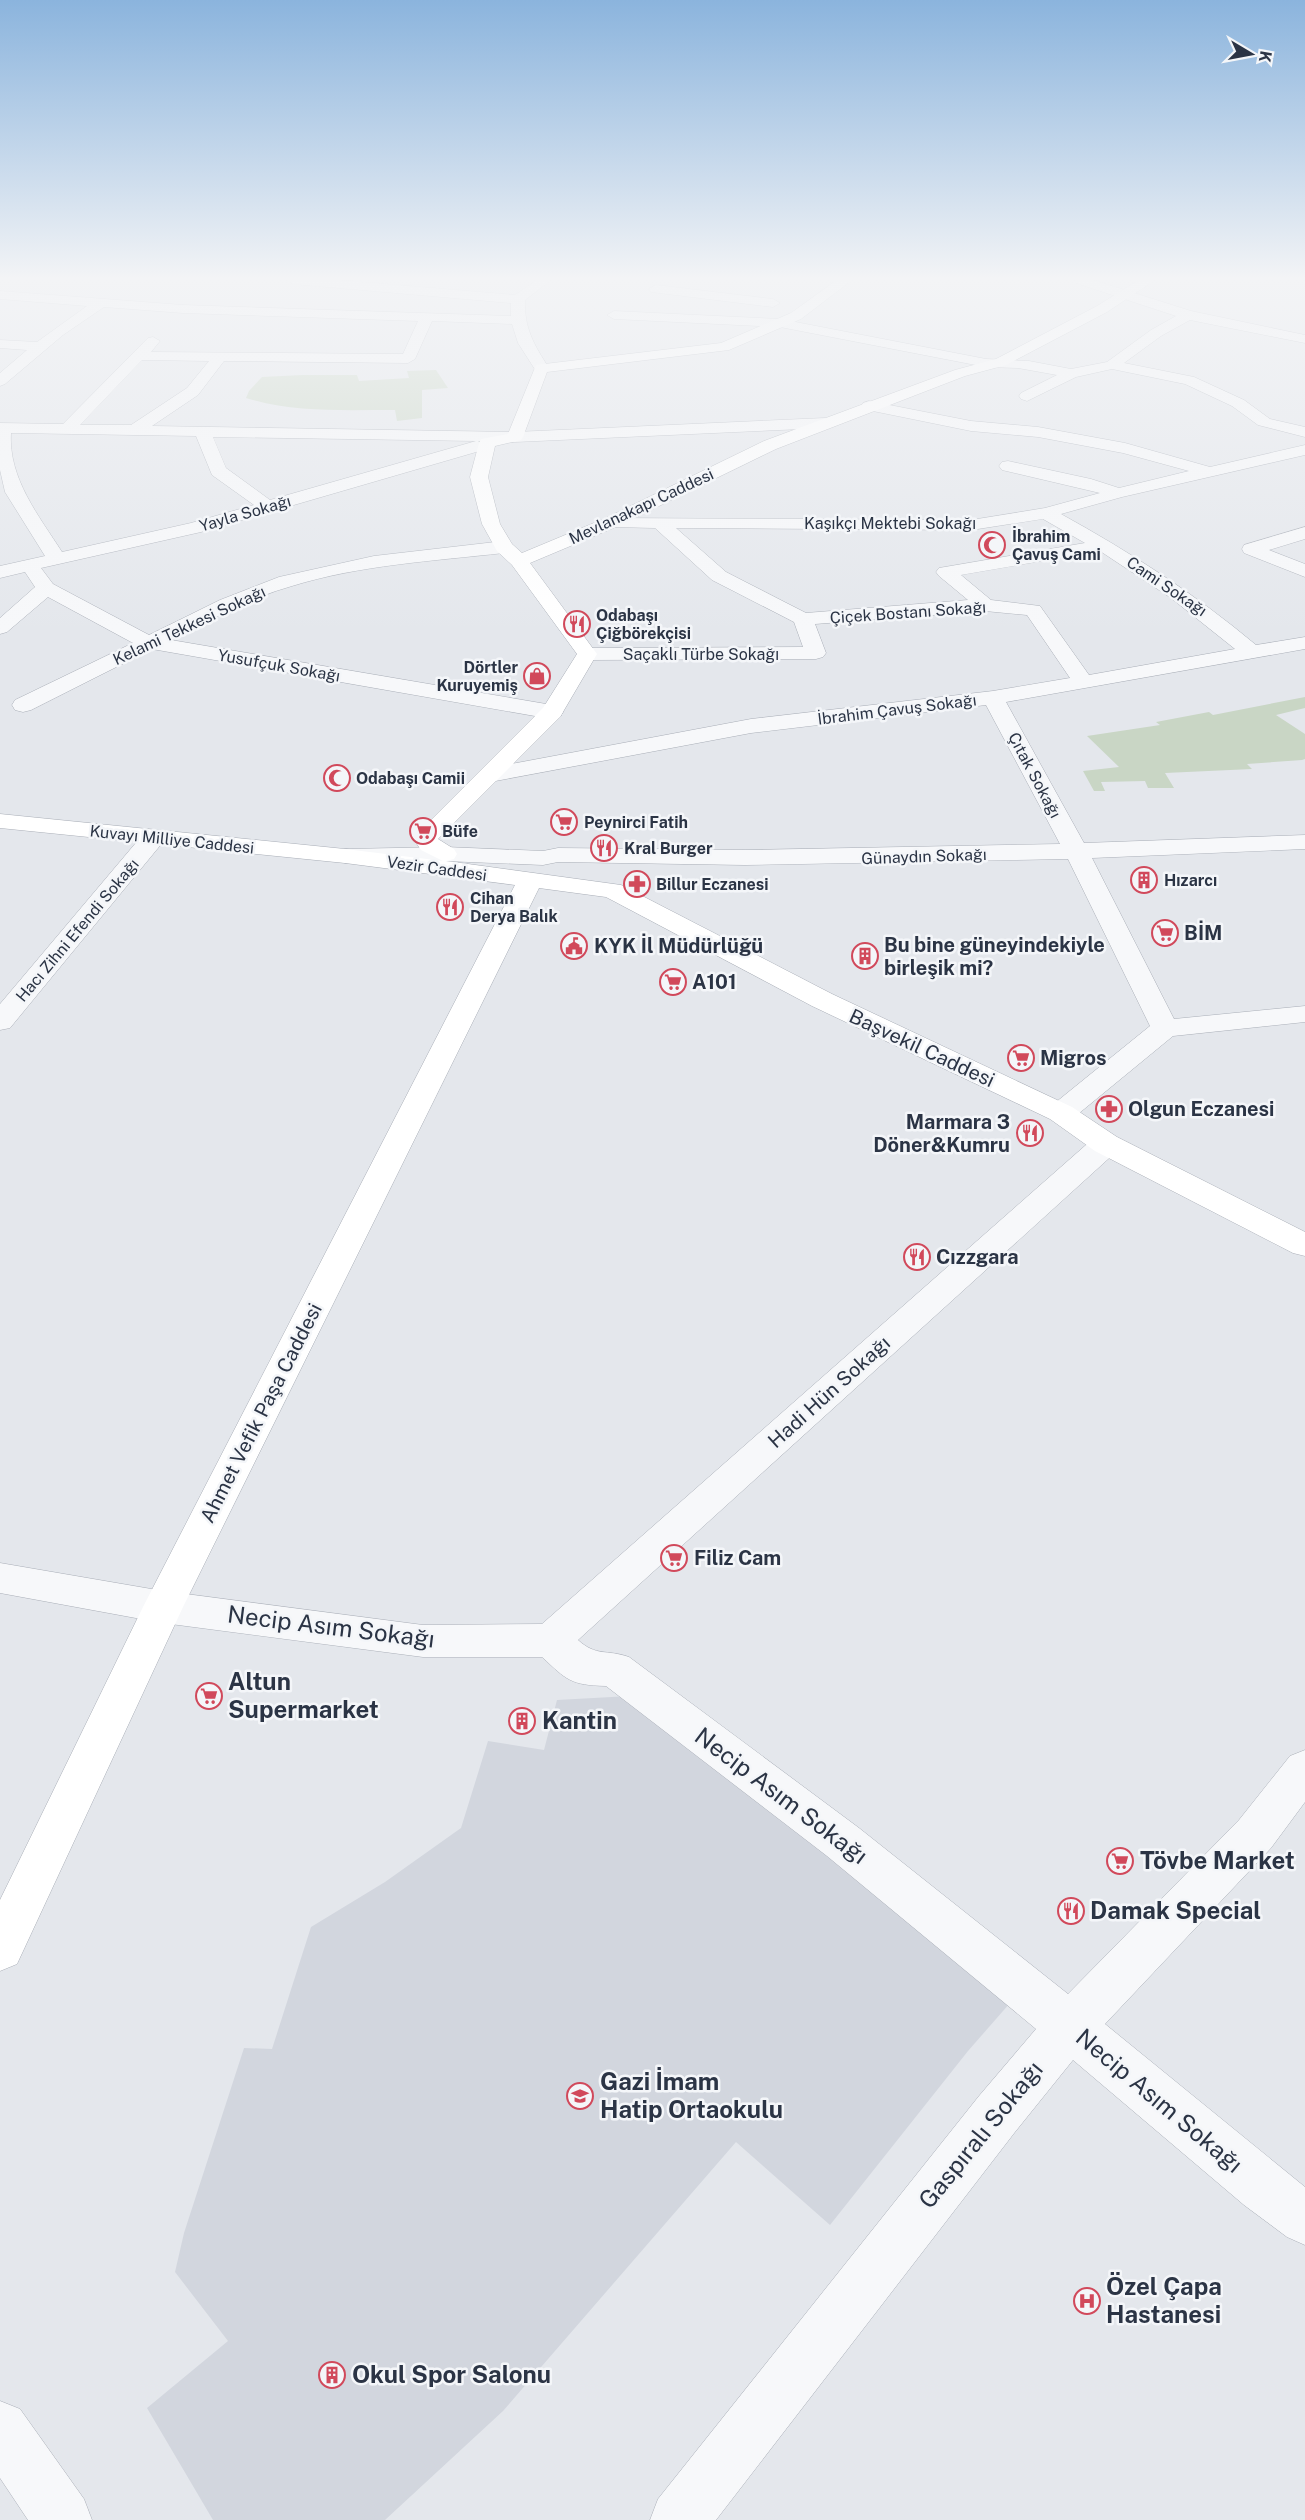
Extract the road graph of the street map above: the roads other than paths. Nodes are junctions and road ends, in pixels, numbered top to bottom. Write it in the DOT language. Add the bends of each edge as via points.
graph roads {
  1 [pos="98,398"];
  2 [pos="185,398"];
  3 [pos="529,398"];
  4 [pos="892,398"];
  5 [pos="1228,398"];
  6 [pos="869,406"];
  7 [pos="825,423"];
  8 [pos="2,428"];
  9 [pos="68,428"];
  10 [pos="133,431"];
  11 [pos="203,432"];
  12 [pos="1305,432"];
  13 [pos="514,437"];
  14 [pos="487,443"];
  15 [pos="1305,450"];
  16 [pos="1008,465"];
  17 [pos="1212,472"];
  18 [pos="1118,493"];
  19 [pos="268,507"];
  20 [pos="1046,513"];
  21 [pos="612,522"];
  22 [pos="661,524"];
  23 [pos="1305,533"];
  24 [pos="1105,545"];
  25 [pos="511,554"];
  26 [pos="56,558"];
  27 [pos="29,565"];
  28 [pos="1305,571"];
  29 [pos="0,572"];
  30 [pos="46,588"];
  31 [pos="985,605"];
  32 [pos="803,619"];
  33 [pos="0,628"];
  34 [pos="147,642"];
  35 [pos="1305,643"];
  36 [pos="1251,652"];
  37 [pos="587,654"];
  38 [pos="1084,682"];
  39 [pos="993,698"];
  40 [pos="23,705"];
  41 [pos="552,712"];
  42 [pos="490,775"];
  43 [pos="0,821"];
  44 [pos="154,837"];
  45 [pos="1305,842"];
  46 [pos="1077,852"];
  47 [pos="446,854"];
  48 [pos="345,856"];
  49 [pos="536,869"];
  50 [pos="1305,1014"];
  51 [pos="0,1022"];
  52 [pos="1165,1028"];
  53 [pos="1061,1113"];
  54 [pos="1106,1144"];
  55 [pos="1305,1245"];
  56 [pos="0,1578"];
  57 [pos="163,1607"];
  58 [pos="551,1640"];
  59 [pos="1305,1769"];
  60 [pos="0,1949"];
  61 [pos="1070,2026"];
  62 [pos="1305,2220"];
  63 [pos="0,2429"];
  64 [pos="63,2520"];
  65 [pos="680,2520"];
  1 -- 9 [label="street"];
  2 -- 10 [label="street"];
  3 -- 13 [label="street"];
  4 -- 6 [label="street, Mevlanakapı Caddesi"];
  5 -- 12 [label="street" via="1264,422"];
  6 -- 7 [label="street, Mevlanakapı Caddesi"];
  6 -- 17 [label="street" via="971,426 1038,432 1125,448"];
  7 -- 13 [label="street"];
  7 -- 21 [label="street, Mevlanakapı Caddesi" via="770,445"];
  8 -- 9 [label="street"];
  8 -- 26 [label="street" via="14,492"];
  9 -- 10 [label="street"];
  10 -- 11 [label="street"];
  11 -- 13 [label="street"];
  11 -- 19 [label="street" via="218,471"];
  13 -- 14 [label="street"];
  14 -- 19 [label="street, Yayla Sokağı"];
  14 -- 25 [label="street" via="479,477 491,524"];
  15 -- 17 [label="street, Kaşıkçı Mektebi Sokağı"];
  16 -- 18 [label="street"];
  17 -- 18 [label="street, Kaşıkçı Mektebi Sokağı"];
  18 -- 20 [label="street, Kaşıkçı Mektebi Sokağı"];
  19 -- 26 [label="street, Yayla Sokağı" via="195,528"];
  20 -- 22 [label="street, Kaşıkçı Mektebi Sokağı" via="971,525"];
  20 -- 24 [label="street, Cami Sokağı"];
  21 -- 22 [label="street, Kaşıkçı Mektebi Sokağı"];
  21 -- 25 [label="street, Mevlanakapı Caddesi"];
  22 -- 32 [label="street" via="719,576"];
  23 -- 28 [label="street" via="1251,549"];
  24 -- 31 [label="street" via="945,572"];
  24 -- 36 [label="street, Cami Sokağı" via="1212,616"];
  25 -- 34 [label="street, Kelami Tekkesi Sokağı" via="374,562 286,581"];
  25 -- 37 [label="street"];
  26 -- 27 [label="street, Yayla Sokağı"];
  27 -- 29 [label="street, Yayla Sokağı"];
  27 -- 30 [label="street, Yusufçuk Sokağı"];
  30 -- 33 [label="street"];
  30 -- 34 [label="street, Yusufçuk Sokağı"];
  31 -- 32 [label="street, Çiçek Bostanı Sokağı"];
  31 -- 38 [label="street, Çiçek Bostanı Sokağı" via="1033,610"];
  32 -- 37 [label="street, Saçaklı Türbe Sokağı" via="816,653"];
  34 -- 40 [label="street, Kelami Tekkesi Sokağı"];
  34 -- 41 [label="street, Yusufçuk Sokağı"];
  35 -- 36 [label="street, İbrahim Çavuş Sokağı"];
  36 -- 38 [label="street, İbrahim Çavuş Sokağı"];
  37 -- 41 [label="street"];
  38 -- 39 [label="street, İbrahim Çavuş Sokağı"];
  39 -- 42 [label="street, İbrahim Çavuş Sokağı" via="751,726"];
  39 -- 46 [label="street, Çıtak Sokağı"];
  41 -- 42 [label="street"];
  42 -- 47 [label="street" via="425,838"];
  43 -- 44 [label="street, Kuvayı Milliye Caddesi"];
  44 -- 48 [label="street, Kuvayı Milliye Caddesi"];
  44 -- 51 [label="street, Hacı Zihni Efendi Sokağı"];
  45 -- 46 [label="street, Günaydın Sokağı"];
  46 -- 49 [label="street, Günaydın Sokağı" via="834,859 558,855"];
  46 -- 52 [label="street, Çıtak Sokağı"];
  47 -- 48 [label="street, Günaydın Sokağı"];
  47 -- 49 [label="street, Günaydın Sokağı"];
  48 -- 49 [label="street, Vezir Caddesi"];
  49 -- 53 [label="street, Başvekil Caddesi" via="612,890 822,1000"];
  49 -- 57 [label="street, Ahmet Vefik Paşa Caddesi"];
  50 -- 52 [label="street"];
  52 -- 53 [label="street"];
  53 -- 54 [label="street, Başvekil Caddesi"];
  54 -- 55 [label="street, Başvekil Caddesi"];
  54 -- 58 [label="street, Hadi Hün Sokağı"];
  56 -- 57 [label="street, Necip Asım Sokağı"];
  57 -- 58 [label="street, Necip Asım Sokağı" via="423,1641"];
  57 -- 60 [label="street, Ahmet Vefik Paşa Caddesi"];
  58 -- 61 [label="street, Necip Asım Sokağı" via="582,1668 614,1669 843,1842"];
  59 -- 61 [label="street, Gaspıralı Sokağı" via="1255,1834"];
  61 -- 62 [label="street, Necip Asım Sokağı"];
  61 -- 65 [label="street, Gaspıralı Sokağı"];
  63 -- 64 [label="street"];
}
